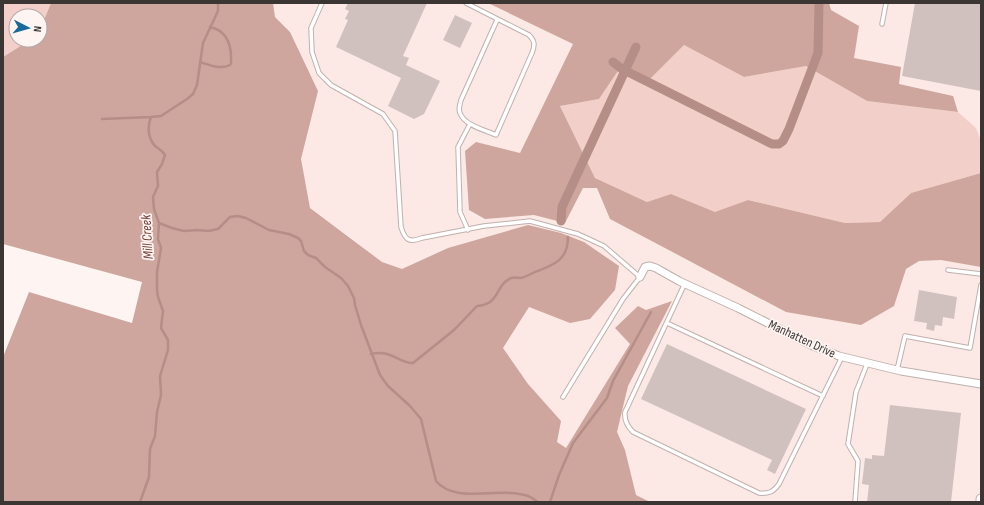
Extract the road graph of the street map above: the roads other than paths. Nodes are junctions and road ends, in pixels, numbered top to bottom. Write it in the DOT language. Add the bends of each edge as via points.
graph roads {
  1 [pos="322,3"];
  2 [pos="466,3"];
  3 [pos="886,3"];
  4 [pos="497,20"];
  5 [pos="882,24"];
  6 [pos="470,124"];
  7 [pos="468,230"];
  8 [pos="948,270"];
  9 [pos="981,274"];
  10 [pos="640,277"];
  11 [pos="685,284"];
  12 [pos="981,285"];
  13 [pos="667,324"];
  14 [pos="842,357"];
  15 [pos="867,364"];
  16 [pos="897,370"];
  17 [pos="981,384"];
  18 [pos="823,396"];
  19 [pos="563,397"];
  20 [pos="981,499"];
  21 [pos="854,502"];
  22 [pos="981,502"];
  1 -- 7 [label="lane" via="311,28 312,52 319,73 331,85 383,114 395,131 401,227 404,236 408,240 416,240"];
  2 -- 4 [label="lane"];
  3 -- 5 [label="lane"];
  4 -- 6 [label="lane" via="461,100 460,112"];
  4 -- 6 [label="lane" via="529,35 535,46 496,134"];
  6 -- 7 [label="lane" via="458,147 460,212"];
  7 -- 10 [label="lane" via="530,222 578,234 604,246"];
  8 -- 9 [label="lane"];
  10 -- 11 [label="street, Manhatten Drive" via="645,267 650,266"];
  10 -- 19 [label="lane" via="623,299"];
  11 -- 13 [label="lane"];
  11 -- 14 [label="street, Manhatten Drive" via="813,346"];
  12 -- 16 [label="lane" via="970,348 905,336"];
  13 -- 18 [label="lane"];
  13 -- 18 [label="lane" via="625,412 628,427 667,450 759,493 774,491 779,484"];
  14 -- 15 [label="street, Manhatten Drive"];
  14 -- 18 [label="lane"];
  15 -- 16 [label="street, Manhatten Drive"];
  15 -- 21 [label="lane" via="856,392 848,444 858,461"];
  16 -- 17 [label="street, Manhatten Drive"];
  20 -- 22 [label="street"];
}
